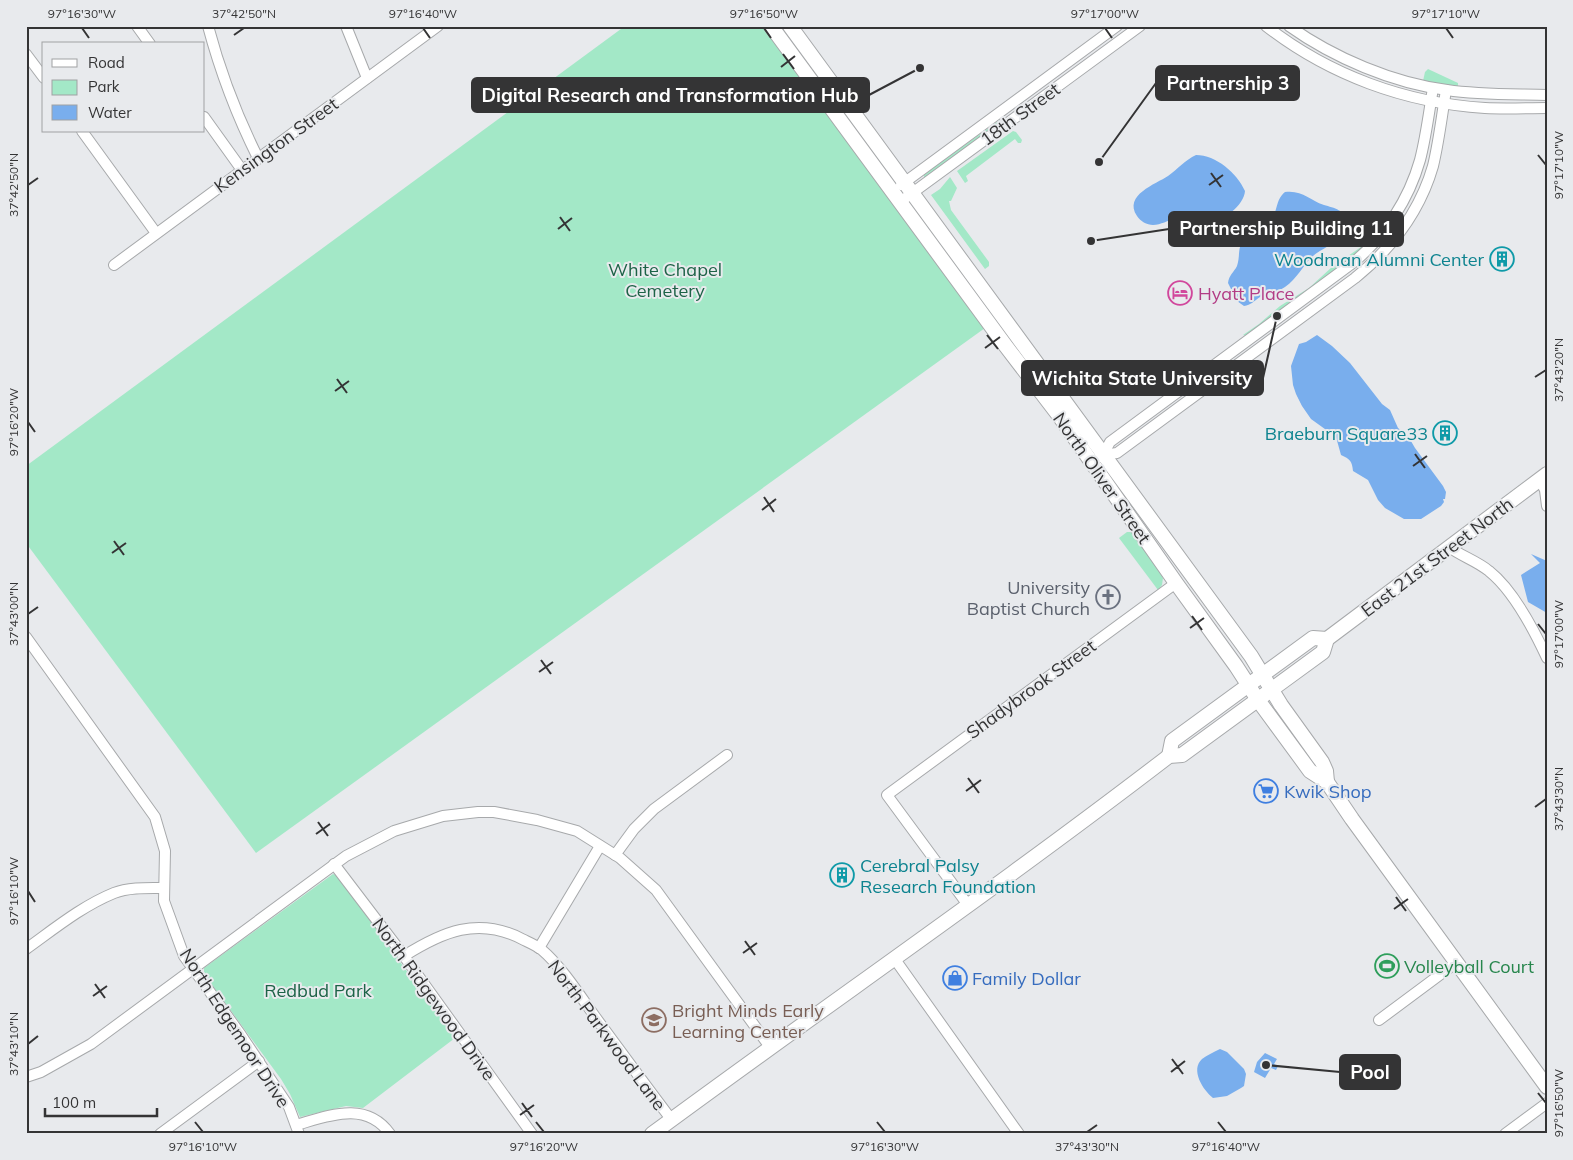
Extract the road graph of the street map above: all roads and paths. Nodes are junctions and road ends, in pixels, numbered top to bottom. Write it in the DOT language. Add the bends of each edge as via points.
graph roads {
  1 [pos="137,26"];
  2 [pos="208,26"];
  3 [pos="346,26"];
  4 [pos="438,26"];
  5 [pos="771,26"];
  6 [pos="790,26"];
  7 [pos="1118,26"];
  8 [pos="1140,26"];
  9 [pos="1266,26"];
  10 [pos="1289,26"];
  11 [pos="149,42"];
  12 [pos="26,54"];
  13 [pos="42,75"];
  14 [pos="367,78"];
  15 [pos="1433,88"];
  16 [pos="1446,90"];
  17 [pos="1547,95"];
  18 [pos="1431,101"];
  19 [pos="1444,103"];
  20 [pos="1547,108"];
  21 [pos="205,118"];
  22 [pos="83,132"];
  23 [pos="258,158"];
  24 [pos="242,170"];
  25 [pos="908,188"];
  26 [pos="896,197"];
  27 [pos="156,234"];
  28 [pos="114,265"];
  29 [pos="1104,455"];
  30 [pos="1091,464"];
  31 [pos="1543,477"];
  32 [pos="1547,506"];
  33 [pos="1448,547"];
  34 [pos="1176,583"];
  35 [pos="26,637"];
  36 [pos="1327,639"];
  37 [pos="1547,658"];
  38 [pos="1262,675"];
  39 [pos="1248,685"];
  40 [pos="1272,690"];
  41 [pos="1258,700"];
  42 [pos="727,755"];
  43 [pos="1169,756"];
  44 [pos="1327,782"];
  45 [pos="600,846"];
  46 [pos="615,855"];
  47 [pos="334,864"];
  48 [pos="164,888"];
  49 [pos="968,905"];
  50 [pos="538,948"];
  51 [pos="26,949"];
  52 [pos="404,956"];
  53 [pos="894,958"];
  54 [pos="1457,962"];
  55 [pos="193,969"];
  56 [pos="1379,1020"];
  57 [pos="770,1047"];
  58 [pos="259,1061"];
  59 [pos="26,1076"];
  60 [pos="1547,1087"];
  61 [pos="1547,1103"];
  62 [pos="671,1119"];
  63 [pos="297,1129"];
  64 [pos="160,1134"];
  65 [pos="390,1134"];
  66 [pos="532,1134"];
  67 [pos="652,1134"];
  68 [pos="1019,1134"];
  69 [pos="1504,1134"];
  1 -- 11 [label="street"];
  2 -- 23 [label="street" via="234,104"];
  3 -- 14 [label="street"];
  4 -- 14 [label="street, Kensington Street"];
  5 -- 26 [label="main road, North Oliver Street"];
  6 -- 25 [label="main road, North Oliver Street"];
  7 -- 25 [label="street, 18th Street"];
  8 -- 25 [label="street, 18th Street"];
  9 -- 18 [label="street" via="1295,47 1340,72 1385,89"];
  10 -- 15 [label="street" via="1349,61"];
  12 -- 13 [label="street"];
  14 -- 23 [label="street, Kensington Street"];
  15 -- 16 [label="street"];
  15 -- 18 [label="street"];
  16 -- 17 [label="street"];
  16 -- 19 [label="street"];
  18 -- 19 [label="street"];
  18 -- 29 [label="street" via="1412,185 1394,216 1369,248 1110,442"];
  19 -- 20 [label="street" via="1486,108"];
  19 -- 29 [label="street" via="1430,177 1407,222 1382,254 1355,278 1117,453"];
  21 -- 24 [label="street"];
  22 -- 27 [label="street"];
  23 -- 24 [label="street, Kensington Street"];
  24 -- 27 [label="street, Kensington Street"];
  25 -- 26 [label="street, 18th Street"];
  25 -- 29 [label="main road, North Oliver Street"];
  26 -- 30 [label="main road, North Oliver Street" via="1060,417"];
  27 -- 28 [label="street, Kensington Street"];
  29 -- 30 [label="street"];
  29 -- 38 [label="main road, North Oliver Street"];
  30 -- 34 [label="main road, North Oliver Street"];
  31 -- 32 [label="street"];
  31 -- 33 [label="main road, East 21st Street North"];
  33 -- 36 [label="main road, East 21st Street North"];
  33 -- 37 [label="street" via="1479,564 1501,582"];
  34 -- 39 [label="main road, North Oliver Street"];
  34 -- 49 [label="street, Shadybrook Street" via="887,795"];
  35 -- 48 [label="street, North Edgemoor Drive" via="155,817 165,851"];
  36 -- 38 [label="main road, East 21st Street North" via="1313,638"];
  36 -- 40 [label="main road, East 21st Street North" via="1323,652"];
  38 -- 39 [label="main road, East 21st Street North"];
  38 -- 40 [label="main road, North Oliver Street"];
  39 -- 41 [label="main road, North Oliver Street"];
  39 -- 43 [label="main road, East 21st Street North" via="1172,741"];
  40 -- 41 [label="main road, East 21st Street North"];
  40 -- 44 [label="main road, North Oliver Street" via="1322,762"];
  41 -- 43 [label="main road, East 21st Street North" via="1182,755"];
  41 -- 44 [label="main road, North Oliver Street" via="1310,771"];
  42 -- 46 [label="street" via="654,809"];
  43 -- 49 [label="main road, East 21st Street North"];
  44 -- 54 [label="main road, North Oliver Street"];
  45 -- 46 [label="street"];
  45 -- 47 [label="street" via="577,831 537,820 478,812 443,816 394,831"];
  45 -- 50 [label="street"];
  46 -- 57 [label="street" via="656,890"];
  47 -- 52 [label="street, North Ridgewood Drive"];
  47 -- 55 [label="street"];
  48 -- 51 [label="street" via="116,892 71,917"];
  48 -- 55 [label="street, North Edgemoor Drive" via="164,901 184,956"];
  49 -- 53 [label="main road, East 21st Street North"];
  50 -- 52 [label="street, North Parkwood Lane" via="503,931 464,929 428,940"];
  50 -- 62 [label="street, North Parkwood Lane" via="566,978"];
  52 -- 66 [label="street, North Ridgewood Drive"];
  53 -- 57 [label="main road, East 21st Street North"];
  53 -- 68 [label="street"];
  54 -- 56 [label="street"];
  54 -- 60 [label="main road, North Oliver Street"];
  55 -- 58 [label="street, North Edgemoor Drive"];
  55 -- 59 [label="street" via="91,1044 41,1072"];
  57 -- 62 [label="main road, East 21st Street North"];
  58 -- 63 [label="street, North Edgemoor Drive" via="289,1107"];
  58 -- 64 [label="street"];
  61 -- 69 [label="street"];
  62 -- 67 [label="main road, East 21st Street North"];
  63 -- 65 [label="street" via="336,1114 352,1112 379,1122"];
}
